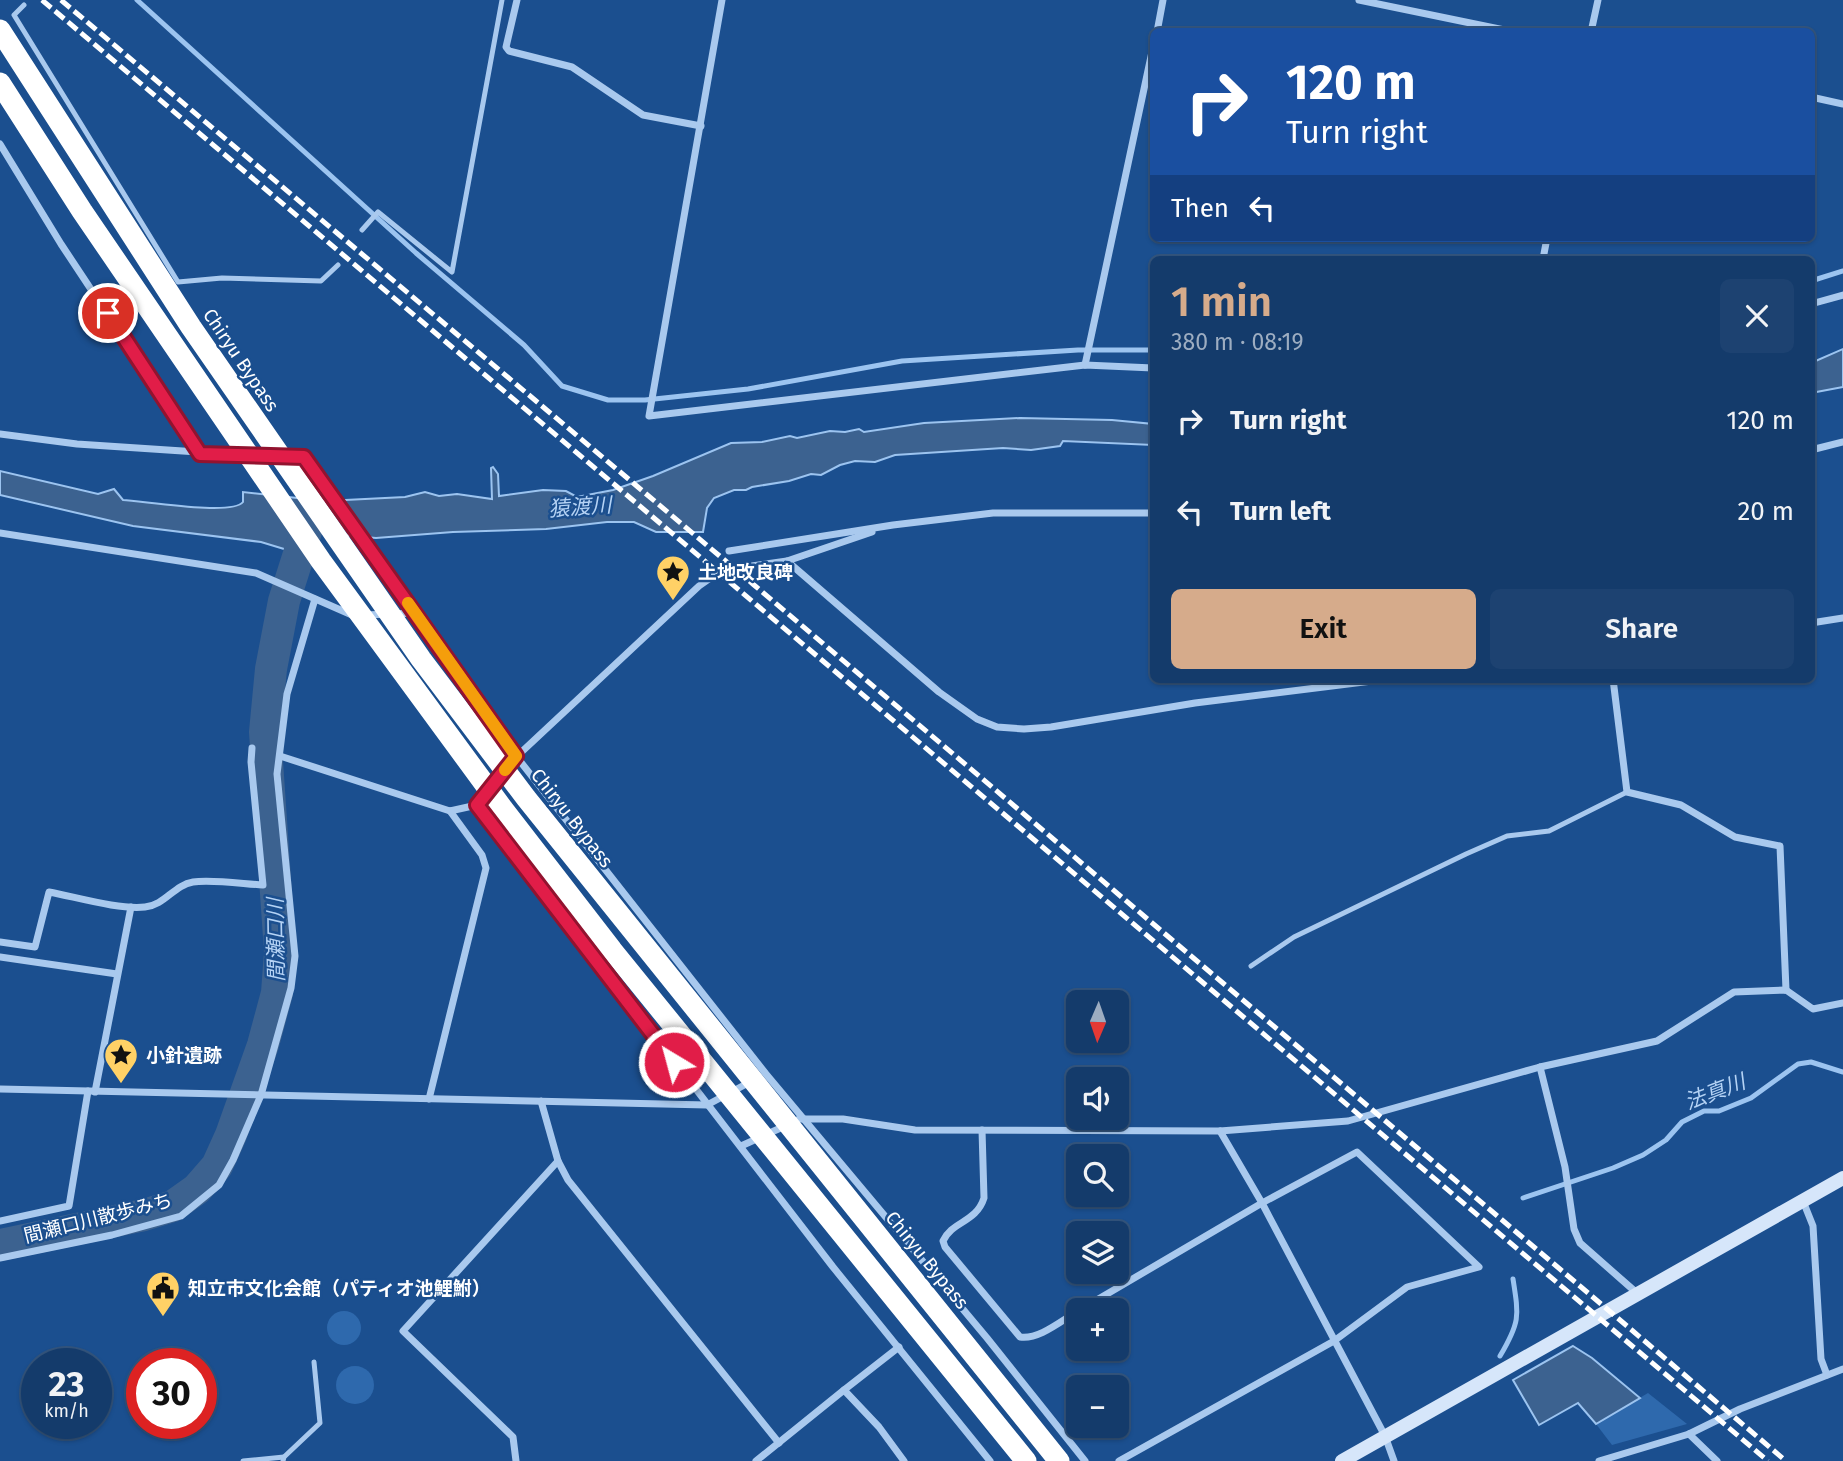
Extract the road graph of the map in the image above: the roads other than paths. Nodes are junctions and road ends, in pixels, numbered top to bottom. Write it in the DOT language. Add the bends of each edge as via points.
graph roads {
  1 [pos="502,0"];
  2 [pos="517,0"];
  3 [pos="722,0"];
  4 [pos="1163,0"];
  5 [pos="1359,0"];
  6 [pos="1598,0"];
  7 [pos="24,5"];
  8 [pos="1158,28"];
  9 [pos="1495,28"];
  10 [pos="1592,28"];
  11 [pos="0,30"];
  12 [pos="1150,61"];
  13 [pos="0,83"];
  14 [pos="1815,98"];
  15 [pos="1843,104"];
  16 [pos="701,126"];
  17 [pos="0,144"];
  18 [pos="362,230"];
  19 [pos="338,265"];
  20 [pos="1843,295"];
  21 [pos="1815,303"];
  22 [pos="1085,365"];
  23 [pos="1150,368"];
  24 [pos="0,434"];
  25 [pos="1843,442"];
  26 [pos="1815,449"];
  27 [pos="200,454"];
  28 [pos="1150,513"];
  29 [pos="893,525"];
  30 [pos="0,533"];
  31 [pos="729,551"];
  32 [pos="787,561"];
  33 [pos="315,599"];
  34 [pos="416,614"];
  35 [pos="1843,618"];
  36 [pos="1815,622"];
  37 [pos="1356,683"];
  38 [pos="1613,683"];
  39 [pos="252,748"];
  40 [pos="280,756"];
  41 [pos="516,756"];
  42 [pos="1627,792"];
  43 [pos="477,805"];
  44 [pos="450,811"];
  45 [pos="131,907"];
  46 [pos="0,942"];
  47 [pos="0,957"];
  48 [pos="1251,966"];
  49 [pos="117,974"];
  50 [pos="1786,990"];
  51 [pos="1843,1003"];
  52 [pos="1540,1067"];
  53 [pos="766,1074"];
  54 [pos="0,1089"];
  55 [pos="91,1092"];
  56 [pos="260,1095"];
  57 [pos="429,1099"];
  58 [pos="541,1101"];
  59 [pos="707,1105"];
  60 [pos="801,1118"];
  61 [pos="982,1130"];
  62 [pos="1220,1131"];
  63 [pos="741,1146"];
  64 [pos="558,1161"];
  65 [pos="1843,1178"];
  66 [pos="1803,1201"];
  67 [pos="1262,1203"];
  68 [pos="0,1222"];
  69 [pos="0,1258"];
  70 [pos="1638,1294"];
  71 [pos="1100,1298"];
  72 [pos="1066,1318"];
  73 [pos="1334,1341"];
  74 [pos="899,1347"];
  75 [pos="314,1362"];
  76 [pos="1843,1369"];
  77 [pos="1827,1375"];
  78 [pos="844,1390"];
  79 [pos="1689,1434"];
  80 [pos="1385,1436"];
  81 [pos="779,1443"];
  82 [pos="283,1459"];
  83 [pos="243,1461"];
  84 [pos="516,1461"];
  85 [pos="756,1461"];
  86 [pos="904,1461"];
  87 [pos="990,1461"];
  88 [pos="1026,1461"];
  89 [pos="1059,1461"];
  90 [pos="1085,1461"];
  91 [pos="1119,1461"];
  92 [pos="1342,1461"];
  93 [pos="1394,1461"];
  94 [pos="1599,1461"];
  95 [pos="1717,1461"];
  1 -- 18 [label="lane" via="452,272 378,212"];
  2 -- 16 [label="street" via="506,47 509,51 572,67 643,115"];
  3 -- 16 [label="street"];
  4 -- 8 [label="street"];
  5 -- 9 [label="street"];
  6 -- 10 [label="street"];
  7 -- 19 [label="lane" via="14,15 178,282 222,278 321,281"];
  11 -- 89 [label="highway, Chiryu Bypass, bridge" via="191,327 421,659 544,820"];
  12 -- 22 [label="street"];
  13 -- 88 [label="highway, bridge" via="321,561 487,788 612,950"];
  14 -- 15 [label="street"];
  16 -- 22 [label="street" via="649,416"];
  17 -- 27 [label="street"];
  20 -- 21 [label="street"];
  22 -- 23 [label="street"];
  24 -- 27 [label="street"];
  25 -- 26 [label="street"];
  27 -- 34 [label="street" via="304,457"];
  28 -- 29 [label="street" via="993,513"];
  29 -- 31 [label="street"];
  29 -- 32 [label="street"];
  30 -- 33 [label="street" via="256,573"];
  32 -- 37 [label="street" via="939,692 997,727 1051,727"];
  32 -- 41 [label="street" via="722,570 699,586"];
  33 -- 34 [label="street" via="352,615"];
  33 -- 40 [label="street, 間瀬口川散歩みち" via="286,694"];
  34 -- 41 [label="street"];
  35 -- 36 [label="street"];
  38 -- 42 [label="street"];
  39 -- 45 [label="street" via="263,885 192,882 164,901"];
  40 -- 44 [label="street"];
  40 -- 56 [label="street, 間瀬口川散歩みち" via="277,774 295,956 283,1021"];
  41 -- 43 [label="street"];
  41 -- 53 [label="street"];
  42 -- 48 [label="lane" via="1549,831 1507,836 1466,854 1294,937"];
  42 -- 50 [label="street" via="1681,805 1735,837 1780,846"];
  43 -- 44 [label="street"];
  43 -- 59 [label="street"];
  44 -- 57 [label="street" via="482,855 486,869"];
  45 -- 46 [label="street" via="49,892 36,947"];
  45 -- 49 [label="street"];
  47 -- 49 [label="street"];
  49 -- 55 [label="street"];
  50 -- 51 [label="street" via="1813,1009"];
  50 -- 52 [label="street" via="1734,992 1657,1041"];
  52 -- 62 [label="street" via="1348,1121"];
  52 -- 70 [label="street" via="1580,1243"];
  53 -- 59 [label="street"];
  53 -- 60 [label="street"];
  54 -- 55 [label="street"];
  55 -- 56 [label="street"];
  55 -- 68 [label="street" via="69,1206"];
  56 -- 57 [label="street"];
  56 -- 69 [label="street, 間瀬口川散歩みち" via="219,1185 181,1216"];
  57 -- 58 [label="street"];
  58 -- 59 [label="street"];
  58 -- 64 [label="street"];
  59 -- 63 [label="street"];
  60 -- 61 [label="street" via="915,1130"];
  60 -- 63 [label="street"];
  60 -- 90 [label="street"];
  61 -- 62 [label="street"];
  61 -- 72 [label="street" via="981,1208 947,1233 945,1247 1020,1337 1037,1335"];
  62 -- 67 [label="street"];
  63 -- 74 [label="street"];
  64 -- 81 [label="street" via="568,1180"];
  64 -- 84 [label="street" via="403,1331 513,1437"];
  65 -- 66 [label="street"];
  66 -- 70 [label="street"];
  66 -- 77 [label="street" via="1814,1226 1821,1359"];
  67 -- 71 [label="street"];
  67 -- 73 [label="street"];
  67 -- 73 [label="street" via="1357,1152 1479,1268 1407,1287"];
  70 -- 80 [label="street"];
  73 -- 80 [label="street"];
  73 -- 91 [label="street"];
  74 -- 78 [label="street"];
  74 -- 87 [label="street"];
  75 -- 82 [label="lane" via="320,1423"];
  76 -- 77 [label="street"];
  77 -- 79 [label="street"];
  78 -- 81 [label="street"];
  78 -- 86 [label="street"];
  79 -- 94 [label="street"];
  79 -- 95 [label="street"];
  80 -- 92 [label="street"];
  80 -- 93 [label="street"];
  81 -- 85 [label="street"];
  82 -- 83 [label="lane"];
}
